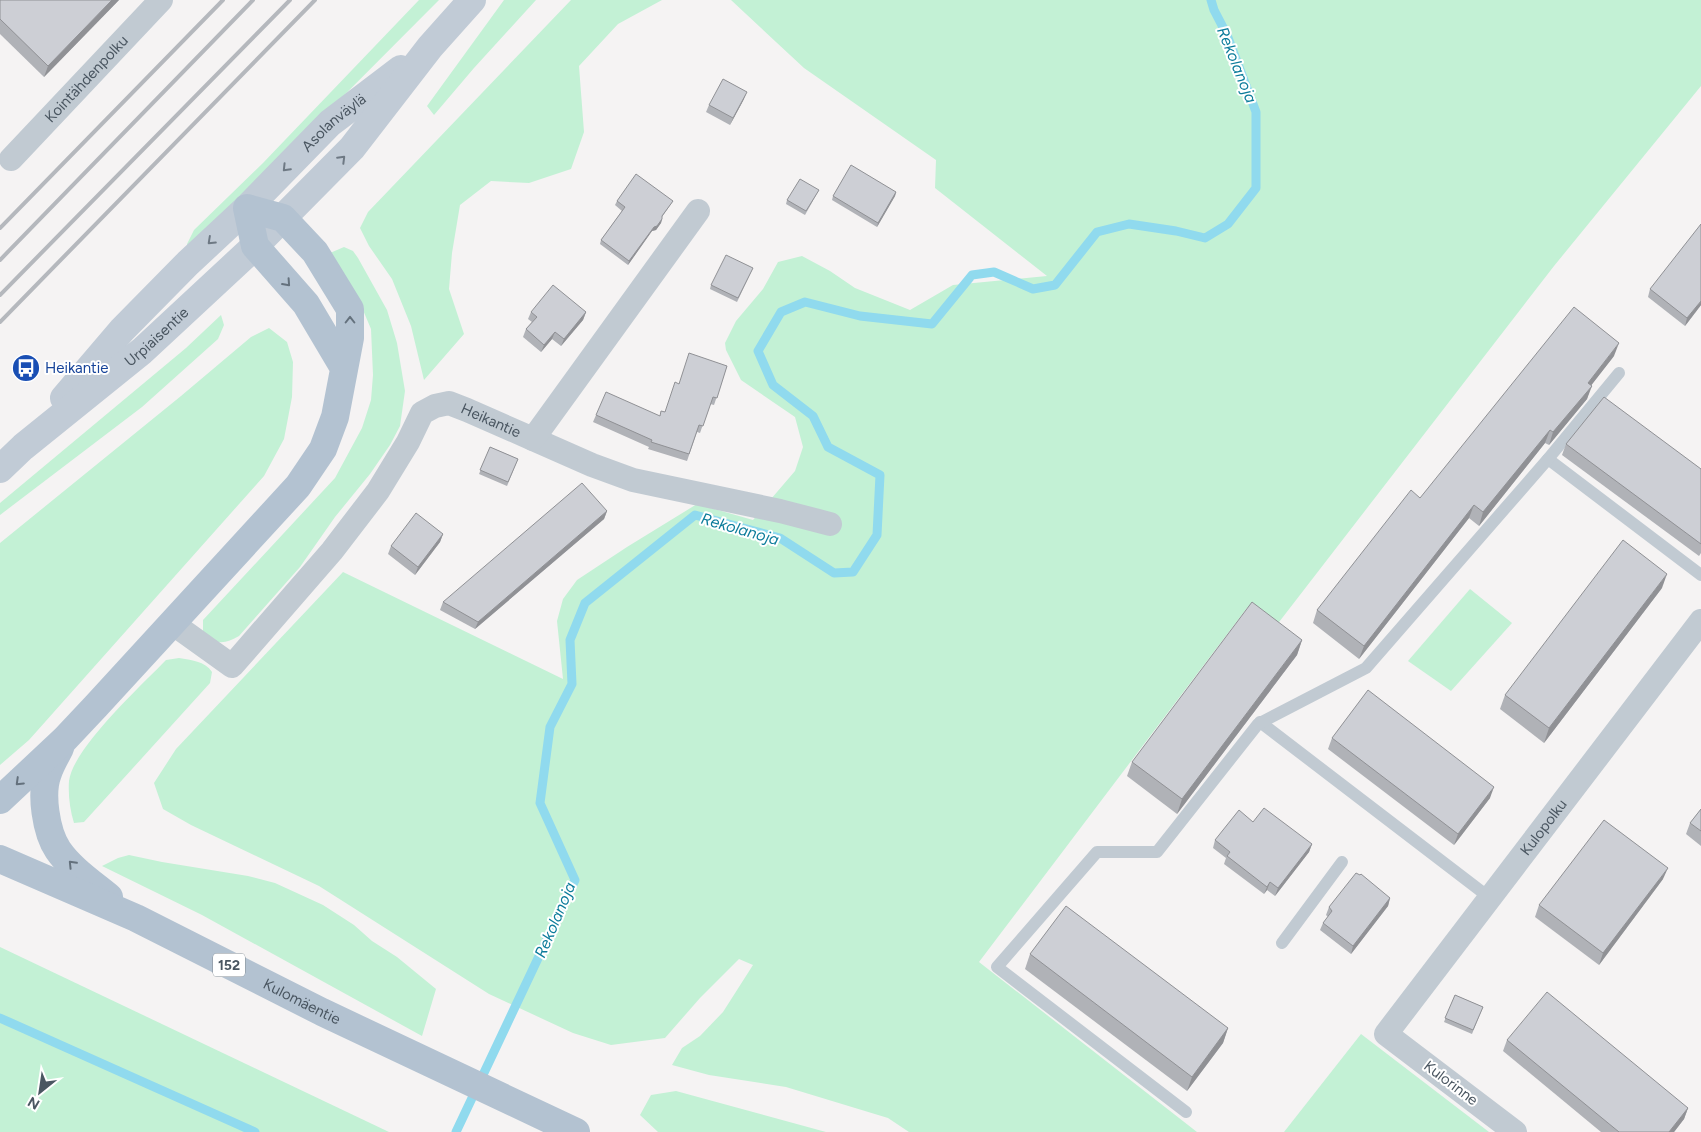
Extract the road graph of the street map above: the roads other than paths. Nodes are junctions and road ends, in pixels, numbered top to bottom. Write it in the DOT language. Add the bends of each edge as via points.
graph roads {
  1 [pos="162,0"];
  2 [pos="472,0"];
  3 [pos="430,47"];
  4 [pos="11,159"];
  5 [pos="247,208"];
  6 [pos="698,211"];
  7 [pos="283,218"];
  8 [pos="255,246"];
  9 [pos="344,368"];
  10 [pos="1619,373"];
  11 [pos="533,439"];
  12 [pos="23,447"];
  13 [pos="1548,459"];
  14 [pos="0,469"];
  15 [pos="830,524"];
  16 [pos="1701,574"];
  17 [pos="1701,621"];
  18 [pos="172,623"];
  19 [pos="1260,722"];
  20 [pos="64,740"];
  21 [pos="0,800"];
  22 [pos="2,861"];
  23 [pos="1342,862"];
  24 [pos="1490,898"];
  25 [pos="136,918"];
  26 [pos="1282,943"];
  27 [pos="1386,1034"];
  28 [pos="1186,1112"];
  29 [pos="576,1132"];
  30 [pos="1515,1132"];
  1 -- 4 [label="street, Kointähdenpolku"];
  2 -- 3 [label="main road, Asolanväylä"];
  3 -- 5 [label="main road, Asolanväylä, one-way" via="330,123"];
  7 -- 3 [label="main road, Asolanväylä, one-way" via="352,148"];
  5 -- 7 [label="main road"];
  5 -- 8 [label="main road"];
  5 -- 12 [label="main road, Urpiaisentie, one-way" via="122,330"];
  6 -- 11 [label="street, Heikantie"];
  7 -- 8 [label="main road, Urpiaisentie"];
  9 -- 7 [label="main road, one-way" via="350,338 350,309 322,261"];
  8 -- 9 [label="main road, one-way" via="306,304"];
  8 -- 12 [label="main road, Urpiaisentie" via="142,351"];
  9 -- 18 [label="main road" via="335,417 323,449 298,486"];
  10 -- 13 [label="lane"];
  11 -- 15 [label="street, Heikantie" via="633,480"];
  11 -- 18 [label="street, Heikantie" via="449,403 435,406 422,413 378,491 332,551 232,666"];
  12 -- 14 [label="main road, Urpiaisentie"];
  13 -- 16 [label="lane"];
  13 -- 19 [label="lane" via="1366,668"];
  17 -- 24 [label="street, Kulopolku"];
  18 -- 20 [label="main road"];
  19 -- 24 [label="lane"];
  19 -- 28 [label="lane" via="1157,852 1097,852 997,967"];
  20 -- 21 [label="main road, one-way"];
  25 -- 20 [label="main road, one-way" via="84,877 58,850 46,819 44,798 47,774"];
  22 -- 25 [label="main road, Kulomäentie / 152"];
  23 -- 26 [label="lane"];
  24 -- 27 [label="street, Kulopolku"];
  25 -- 29 [label="main road, Kulomäentie / 152"];
  27 -- 30 [label="street, Kulorinne"];
}
